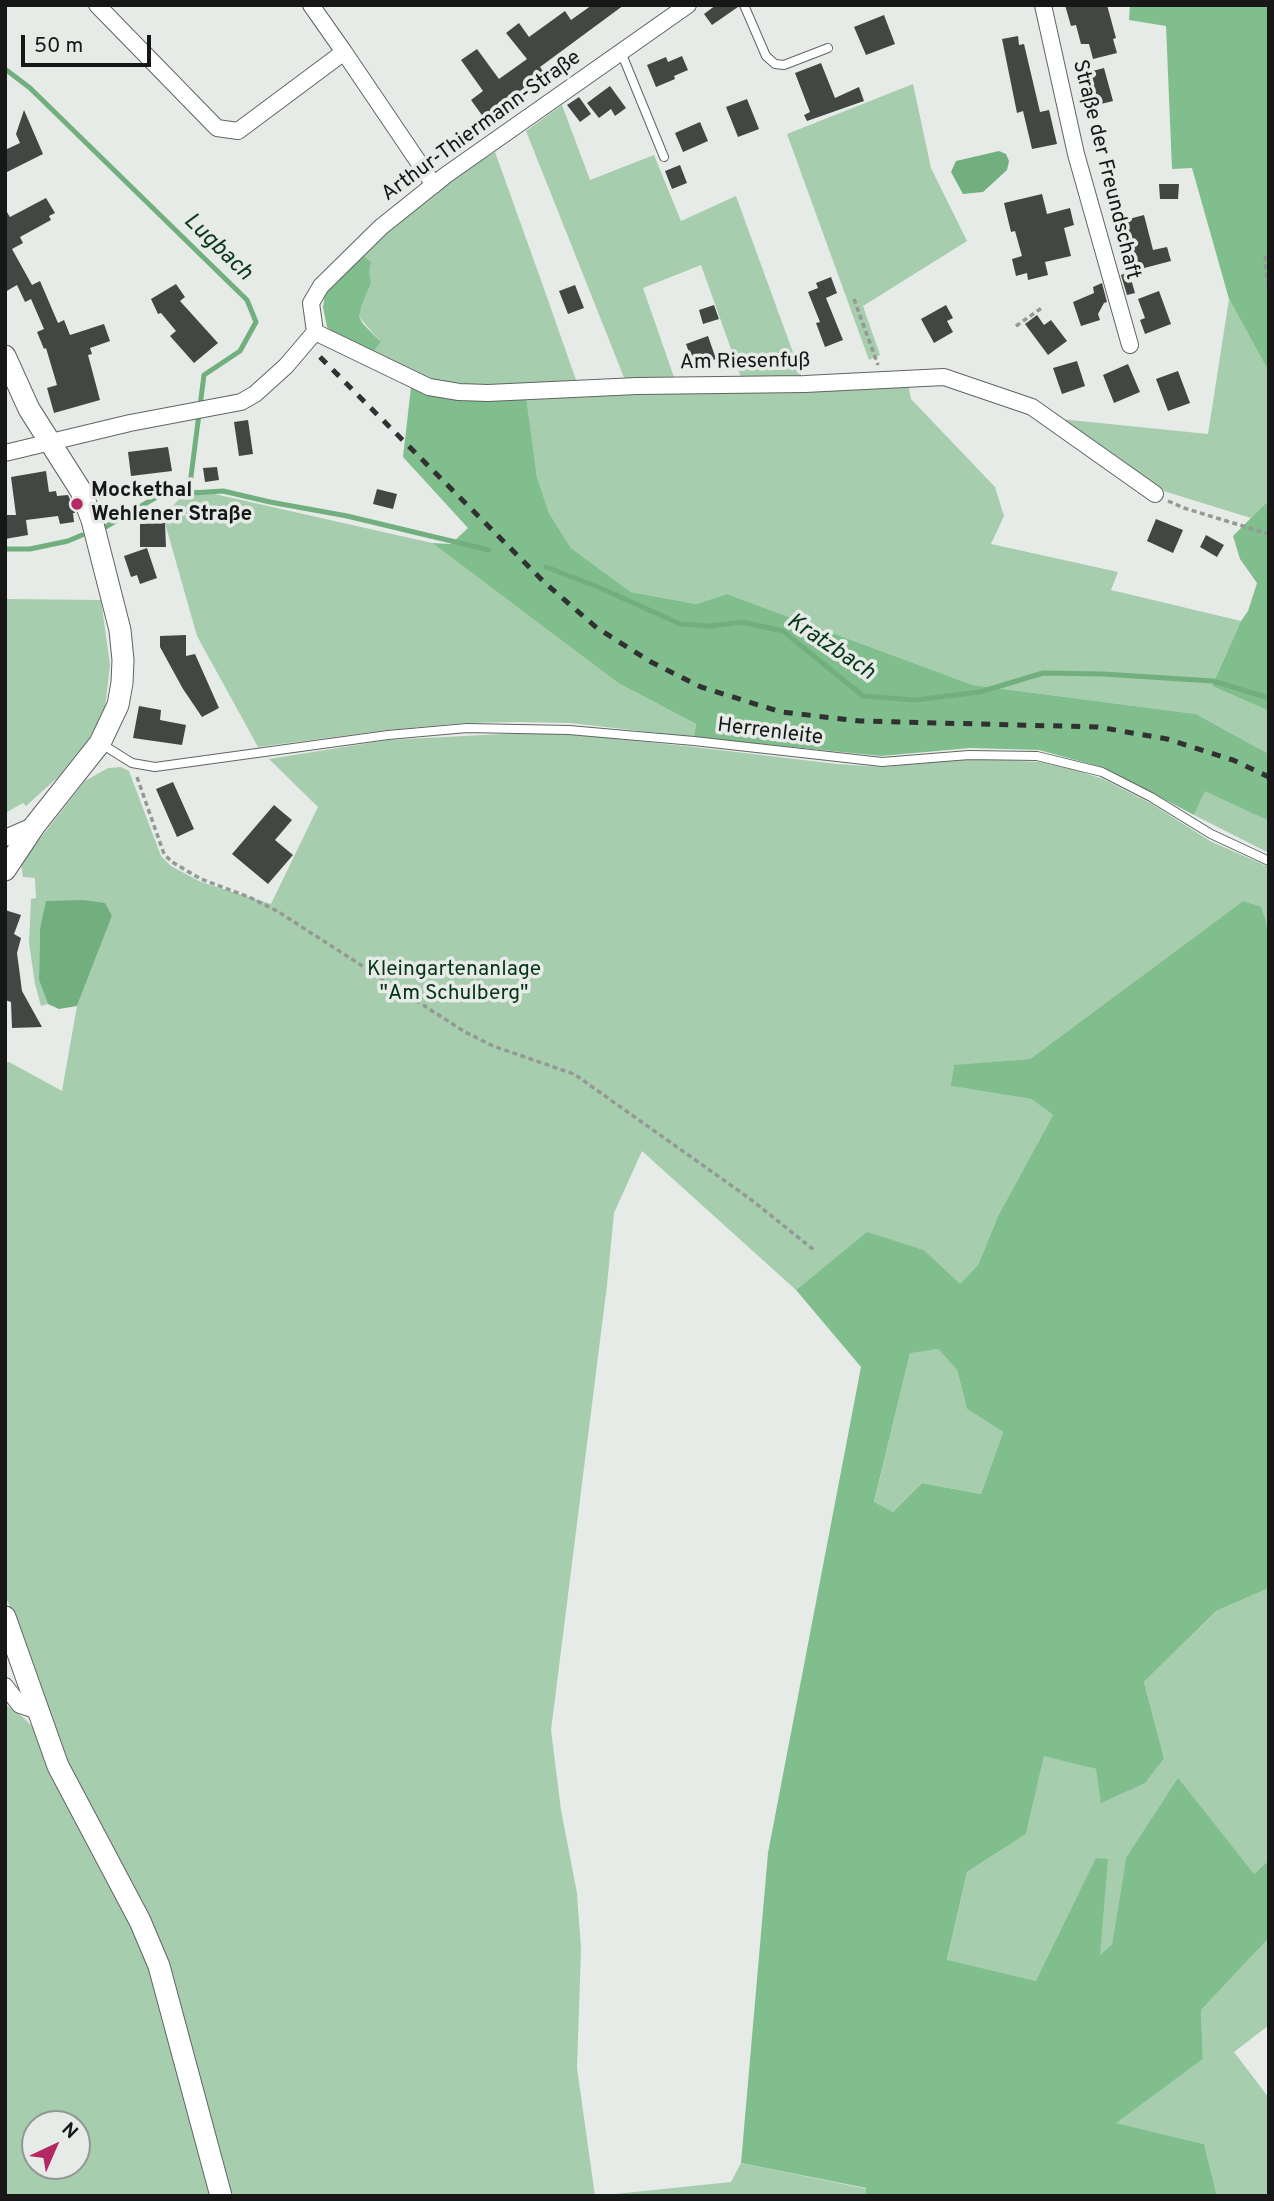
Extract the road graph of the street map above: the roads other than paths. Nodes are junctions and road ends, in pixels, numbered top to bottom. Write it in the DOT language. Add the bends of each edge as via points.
graph roads {
  1 [pos="97,5"];
  2 [pos="311,5"];
  3 [pos="688,5"];
  4 [pos="744,5"];
  5 [pos="1044,5"];
  6 [pos="828,48"];
  7 [pos="344,52"];
  8 [pos="621,52"];
  9 [pos="664,157"];
  10 [pos="434,185"];
  11 [pos="315,332"];
  12 [pos="1130,345"];
  13 [pos="5,356"];
  14 [pos="51,443"];
  15 [pos="5,453"];
  16 [pos="1155,494"];
  17 [pos="100,743"];
  18 [pos="35,825"];
  19 [pos="5,838"];
  20 [pos="1269,861"];
  21 [pos="5,870"];
  22 [pos="5,1617"];
  23 [pos="5,1686"];
  24 [pos="38,1711"];
  25 [pos="221,2196"];
  1 -- 7 [label="street" via="217,128 238,131"];
  2 -- 7 [label="street"];
  3 -- 8 [label="street, Arthur-Thiermann-Straße"];
  4 -- 6 [label="lane" via="766,55 775,64 784,65"];
  5 -- 12 [label="street, Straße der Freundschaft" via="1076,154"];
  7 -- 10 [label="street"];
  8 -- 9 [label="lane"];
  8 -- 10 [label="street, Arthur-Thiermann-Straße"];
  10 -- 11 [label="street, Arthur-Thiermann-Straße" via="381,227 321,286 311,303"];
  11 -- 14 [label="street" via="265,387 241,402"];
  11 -- 16 [label="street, Am Riesenfuß" via="429,387 459,392 944,377 1032,407"];
  13 -- 14 [label="street" via="29,409"];
  14 -- 15 [label="street"];
  14 -- 17 [label="street" via="81,491 120,630 122,683 112,721"];
  17 -- 18 [label="street"];
  17 -- 20 [label="lane, Herrenleite" via="132,763 155,767 467,728 569,730 882,762 969,755 1037,756 1102,772"];
  18 -- 19 [label="street"];
  18 -- 21 [label="street"];
  22 -- 24 [label="street"];
  23 -- 24 [label="street" via="20,1705"];
  24 -- 25 [label="street" via="58,1766 159,1966"];
}
